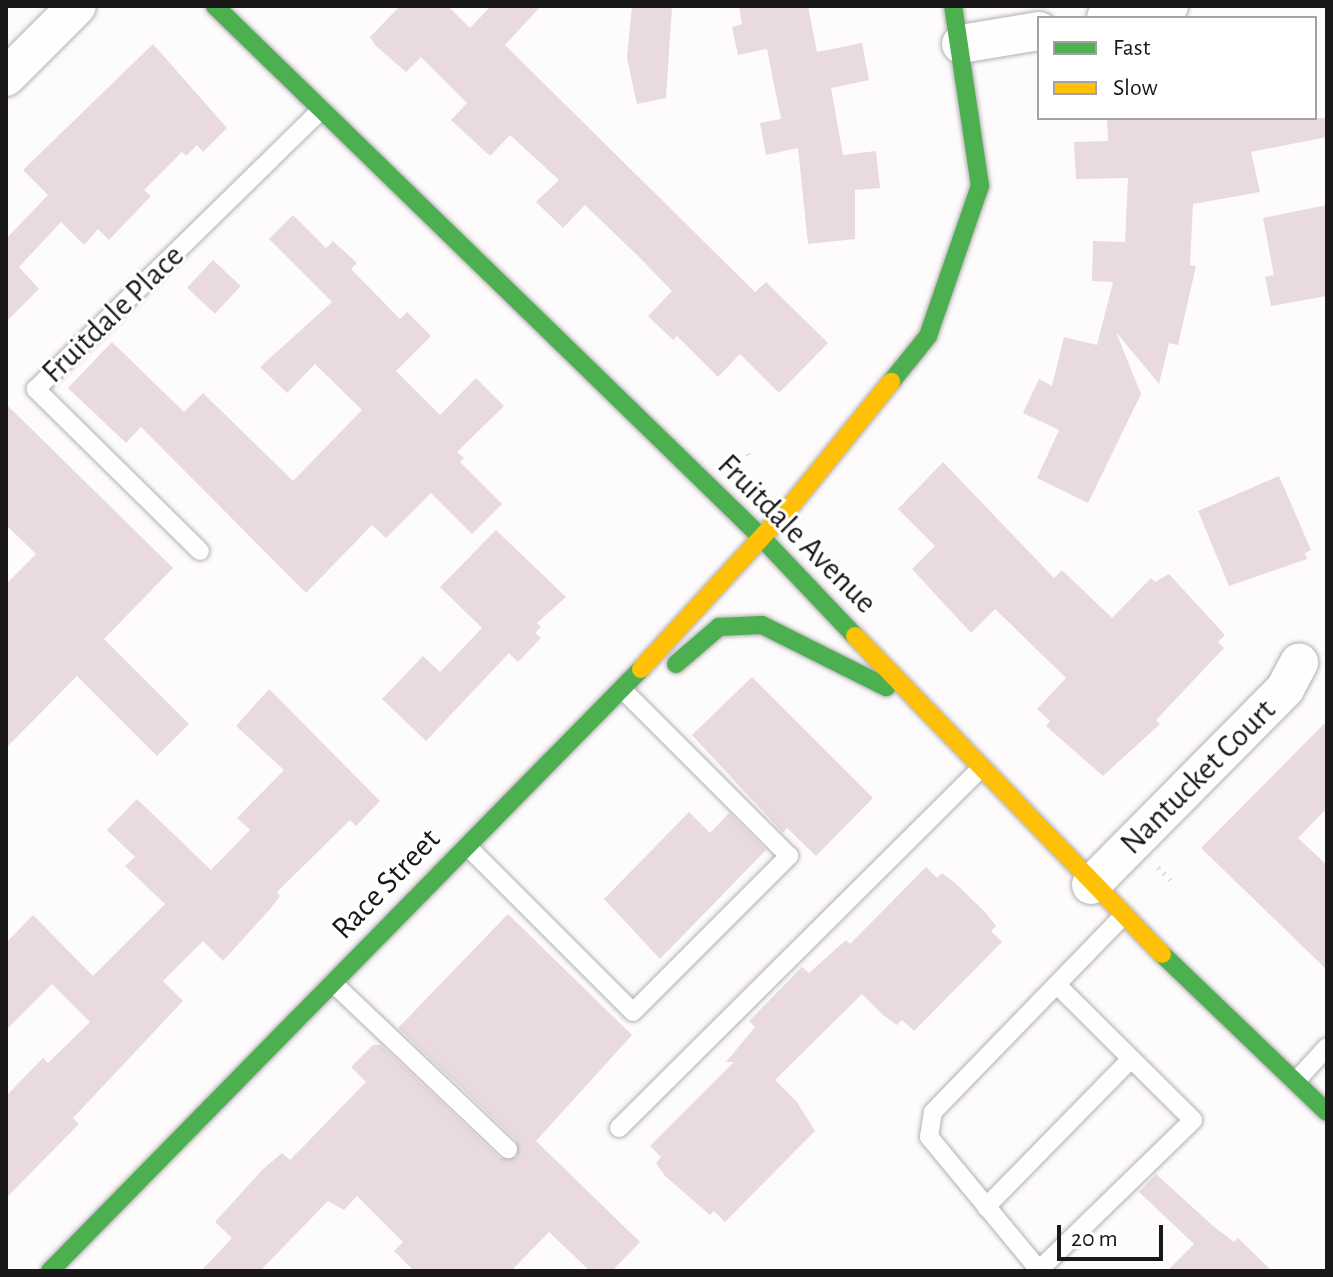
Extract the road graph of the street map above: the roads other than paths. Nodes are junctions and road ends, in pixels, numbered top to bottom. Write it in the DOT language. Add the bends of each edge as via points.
graph roads {
  1 [pos="77,6"];
  2 [pos="215,6"];
  3 [pos="953,6"];
  4 [pos="1169,6"];
  5 [pos="1116,16"];
  6 [pos="1037,31"];
  7 [pos="961,44"];
  8 [pos="6,77"];
  9 [pos="320,111"];
  10 [pos="762,538"];
  11 [pos="200,551"];
  12 [pos="1299,663"];
  13 [pos="624,691"];
  14 [pos="920,706"];
  15 [pos="979,770"];
  16 [pos="466,845"];
  17 [pos="1091,885"];
  18 [pos="1122,917"];
  19 [pos="332,983"];
  20 [pos="1057,985"];
  21 [pos="1327,1047"];
  22 [pos="1131,1059"];
  23 [pos="1294,1083"];
  24 [pos="1327,1112"];
  25 [pos="619,1128"];
  26 [pos="508,1149"];
  27 [pos="986,1207"];
  28 [pos="1041,1269"];
  29 [pos="50,1271"];
  1 -- 8 [label="street"];
  2 -- 9 [label="street, Fruitdale Avenue"];
  3 -- 7 [label="street, Race Street"];
  4 -- 5 [label="street"];
  6 -- 7 [label="street"];
  7 -- 10 [label="street, Race Street" via="980,186 928,336"];
  9 -- 10 [label="street, Fruitdale Avenue"];
  9 -- 11 [label="lane, Fruitdale Place" via="36,389"];
  10 -- 13 [label="street, Race Street" via="666,638"];
  10 -- 14 [label="street, Fruitdale Avenue"];
  12 -- 17 [label="street, Nantucket Court" via="1285,689"];
  13 -- 14 [label="street" via="687,659 719,627 762,625"];
  13 -- 16 [label="street, Race Street"];
  13 -- 16 [label="lane" via="789,856 633,1012"];
  14 -- 15 [label="street, Fruitdale Avenue"];
  15 -- 17 [label="street, Fruitdale Avenue"];
  15 -- 25 [label="lane"];
  16 -- 19 [label="street, Race Street"];
  17 -- 18 [label="street, Fruitdale Avenue"];
  18 -- 20 [label="lane"];
  18 -- 23 [label="street, Fruitdale Avenue"];
  19 -- 26 [label="lane"];
  19 -- 29 [label="street, Race Street"];
  20 -- 22 [label="lane"];
  20 -- 27 [label="lane" via="933,1112 929,1137"];
  21 -- 23 [label="lane"];
  22 -- 27 [label="lane"];
  22 -- 28 [label="lane" via="1193,1120"];
  23 -- 24 [label="street, Fruitdale Avenue"];
  27 -- 28 [label="lane"];
}
